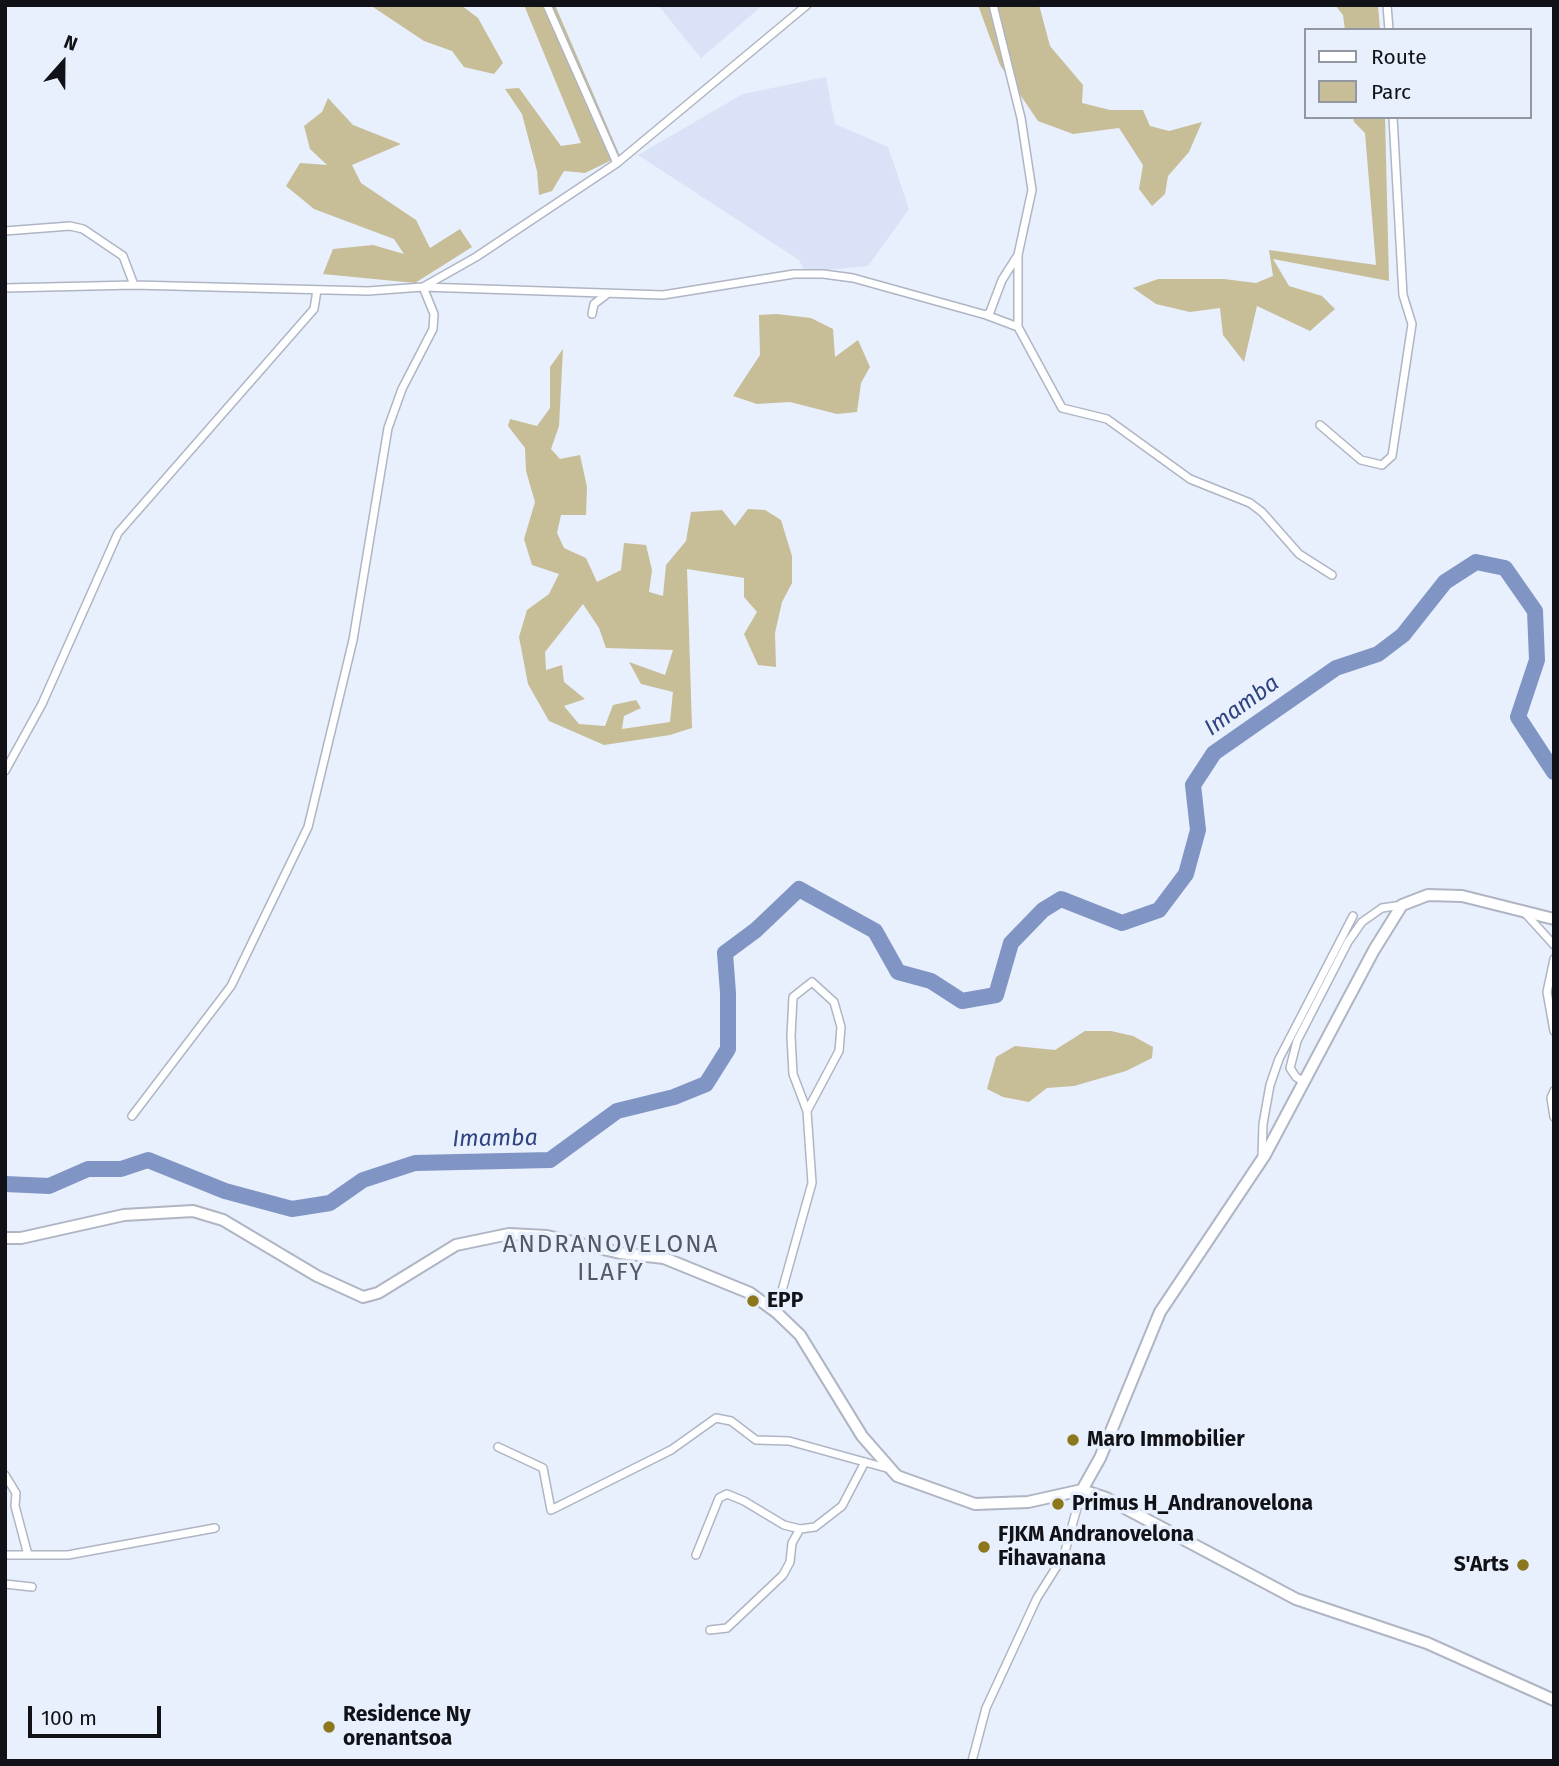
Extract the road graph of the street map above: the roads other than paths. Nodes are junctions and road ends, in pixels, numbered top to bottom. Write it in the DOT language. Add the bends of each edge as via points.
graph roads {
  1 [pos="547,5"];
  2 [pos="807,5"];
  3 [pos="993,5"];
  4 [pos="1387,5"];
  5 [pos="1389,28"];
  6 [pos="1393,119"];
  7 [pos="617,163"];
  8 [pos="5,231"];
  9 [pos="1018,256"];
  10 [pos="134,285"];
  11 [pos="5,288"];
  12 [pos="423,288"];
  13 [pos="317,290"];
  14 [pos="607,293"];
  15 [pos="592,314"];
  16 [pos="986,315"];
  17 [pos="1018,327"];
  18 [pos="1320,425"];
  19 [pos="1332,575"];
  20 [pos="5,771"];
  21 [pos="1402,905"];
  22 [pos="1523,912"];
  23 [pos="1353,916"];
  24 [pos="1554,919"];
  25 [pos="1554,945"];
  26 [pos="1554,958"];
  27 [pos="1554,1031"];
  28 [pos="1304,1082"];
  29 [pos="1554,1091"];
  30 [pos="807,1111"];
  31 [pos="132,1116"];
  32 [pos="1554,1117"];
  33 [pos="1262,1159"];
  34 [pos="5,1238"];
  35 [pos="776,1312"];
  36 [pos="498,1447"];
  37 [pos="865,1462"];
  38 [pos="891,1469"];
  39 [pos="5,1475"];
  40 [pos="1082,1490"];
  41 [pos="215,1528"];
  42 [pos="800,1529"];
  43 [pos="5,1555"];
  44 [pos="28,1555"];
  45 [pos="696,1555"];
  46 [pos="5,1584"];
  47 [pos="32,1587"];
  48 [pos="710,1630"];
  49 [pos="1554,1700"];
  50 [pos="972,1761"];
  1 -- 7 [label="street"];
  2 -- 7 [label="street"];
  3 -- 9 [label="street" via="1021,118 1032,190"];
  4 -- 5 [label="street"];
  6 -- 18 [label="street" via="1403,295 1412,324 1392,456 1382,465 1361,460"];
  7 -- 12 [label="street"];
  8 -- 10 [label="street" via="83,229 123,256"];
  9 -- 16 [label="street"];
  9 -- 17 [label="street"];
  10 -- 11 [label="street"];
  10 -- 13 [label="street"];
  12 -- 13 [label="street"];
  12 -- 14 [label="street"];
  12 -- 31 [label="street" via="433,314 433,329 388,428 353,640 308,827 231,986"];
  13 -- 20 [label="street" via="314,309 118,533 41,704"];
  14 -- 15 [label="street" via="594,304"];
  14 -- 16 [label="street" via="663,295 794,274 823,274"];
  16 -- 17 [label="street"];
  17 -- 19 [label="street" via="1062,408 1107,419 1190,479 1250,503 1298,554"];
  21 -- 22 [label="street" via="1428,895 1462,896"];
  21 -- 28 [label="street"];
  21 -- 28 [label="street" via="1382,908 1362,922 1348,942 1297,1041 1290,1068"];
  22 -- 24 [label="street"];
  22 -- 25 [label="street"];
  23 -- 33 [label="street" via="1279,1059 1263,1124"];
  26 -- 27 [label="street" via="1547,992"];
  28 -- 33 [label="street"];
  29 -- 32 [label="street"];
  30 -- 30 [label="street" via="839,1051 841,1027 834,1002 812,982 793,997 791,1036 793,1074"];
  30 -- 35 [label="street" via="812,1183"];
  33 -- 40 [label="street" via="1160,1311 1100,1458"];
  34 -- 35 [label="street" via="124,1215 193,1211 223,1220 317,1276 363,1297 378,1293 456,1245 509,1234 547,1236 664,1258 751,1293"];
  35 -- 38 [label="street" via="800,1335 862,1436"];
  36 -- 37 [label="street" via="543,1468 551,1510 671,1450 716,1418 731,1421 756,1440 789,1441"];
  37 -- 38 [label="street"];
  37 -- 42 [label="street" via="842,1506 814,1527"];
  38 -- 40 [label="street" via="897,1476 975,1504 1028,1502"];
  39 -- 44 [label="street" via="16,1493"];
  40 -- 49 [label="street" via="1106,1498 1296,1599 1427,1643"];
  40 -- 50 [label="street" via="1064,1555 1037,1598 986,1708"];
  41 -- 44 [label="street" via="68,1555"];
  42 -- 45 [label="street" via="727,1494 719,1497"];
  42 -- 48 [label="street" via="783,1575 727,1628"];
  43 -- 44 [label="street"];
  46 -- 47 [label="street"];
}
